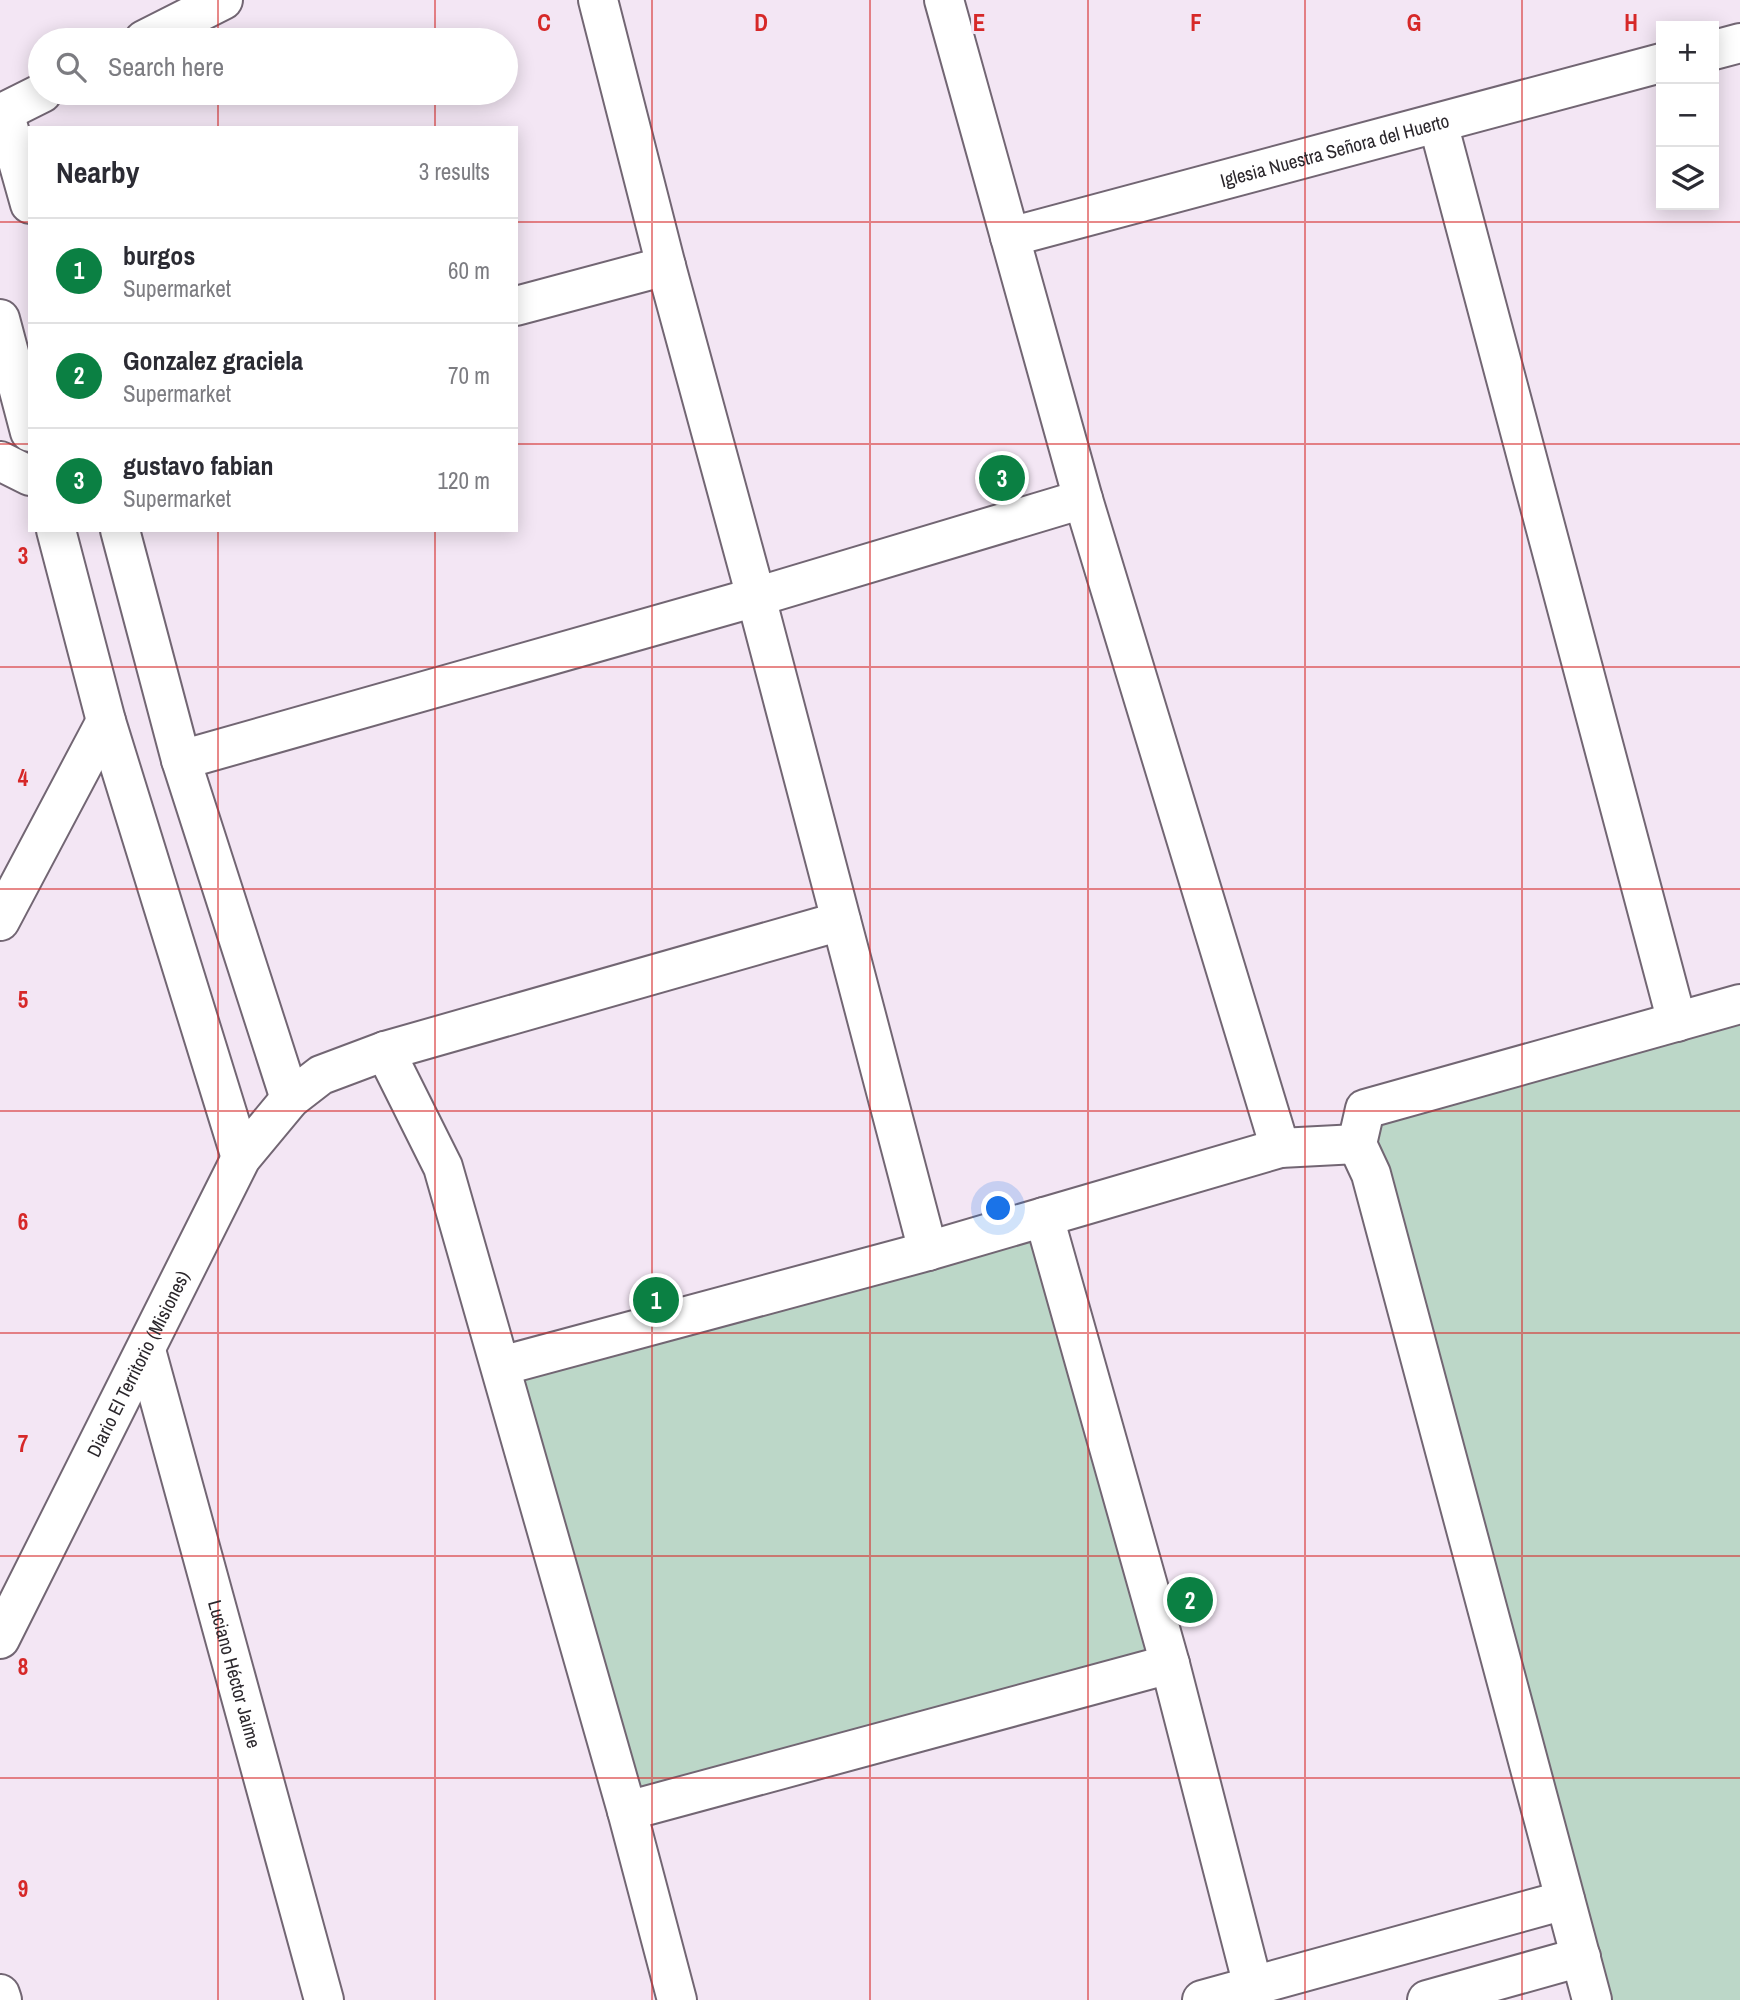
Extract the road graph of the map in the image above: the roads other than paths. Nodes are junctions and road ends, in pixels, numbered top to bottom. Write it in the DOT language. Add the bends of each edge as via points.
graph roads {
  1 [pos="223,0"];
  2 [pos="598,0"];
  3 [pos="944,0"];
  4 [pos="168,28"];
  5 [pos="1740,43"];
  6 [pos="1719,49"];
  7 [pos="1656,65"];
  8 [pos="28,100"];
  9 [pos="2,113"];
  10 [pos="1438,122"];
  11 [pos="28,198"];
  12 [pos="1010,236"];
  13 [pos="666,266"];
  14 [pos="518,305"];
  15 [pos="0,319"];
  16 [pos="28,424"];
  17 [pos="0,461"];
  18 [pos="28,475"];
  19 [pos="1083,499"];
  20 [pos="57,532"];
  21 [pos="121,532"];
  22 [pos="756,597"];
  23 [pos="106,721"];
  24 [pos="181,760"];
  25 [pos="0,921"];
  26 [pos="841,922"];
  27 [pos="1740,1004"];
  28 [pos="1677,1022"];
  29 [pos="385,1051"];
  30 [pos="290,1098"];
  31 [pos="1357,1144"];
  32 [pos="1280,1148"];
  33 [pos="241,1158"];
  34 [pos="1044,1217"];
  35 [pos="928,1251"];
  36 [pos="146,1350"];
  37 [pos="500,1366"];
  38 [pos="0,1639"];
  39 [pos="1170,1664"];
  40 [pos="628,1811"];
  41 [pos="1565,1900"];
  42 [pos="1581,1957"];
  43 [pos="1250,1993"];
  44 [pos="0,1994"];
  45 [pos="2,2000"];
  46 [pos="324,2000"];
  47 [pos="677,2000"];
  48 [pos="1202,2000"];
  49 [pos="1427,2000"];
  50 [pos="1592,2000"];
  1 -- 4 [label="street"];
  2 -- 13 [label="street"];
  3 -- 12 [label="street"];
  5 -- 6 [label="street"];
  7 -- 10 [label="street, Iglesia Nuestra Señora del Huerto"];
  8 -- 9 [label="street"];
  9 -- 11 [label="street"];
  10 -- 12 [label="street, Iglesia Nuestra Señora del Huerto"];
  10 -- 28 [label="street"];
  12 -- 19 [label="street"];
  13 -- 14 [label="street"];
  13 -- 22 [label="street"];
  15 -- 16 [label="street"];
  17 -- 18 [label="street"];
  19 -- 22 [label="street"];
  19 -- 32 [label="street"];
  20 -- 23 [label="street"];
  21 -- 24 [label="street"];
  22 -- 24 [label="street"];
  22 -- 26 [label="street"];
  23 -- 25 [label="street"];
  23 -- 33 [label="street"];
  24 -- 30 [label="street"];
  26 -- 29 [label="street, Diario El Territorio (Misiones)"];
  26 -- 35 [label="street"];
  27 -- 28 [label="street"];
  28 -- 31 [label="street" via="1365,1110"];
  29 -- 30 [label="street, Diario El Territorio (Misiones)" via="321,1075"];
  29 -- 37 [label="street" via="443,1167"];
  30 -- 33 [label="street, Diario El Territorio (Misiones)"];
  31 -- 32 [label="street"];
  31 -- 41 [label="street" via="1371,1174"];
  32 -- 34 [label="street"];
  33 -- 36 [label="street, Diario El Territorio (Misiones)"];
  34 -- 35 [label="street"];
  34 -- 39 [label="street"];
  35 -- 37 [label="street"];
  36 -- 38 [label="street, Diario El Territorio (Misiones)"];
  36 -- 46 [label="street, Luciano Héctor Jaime"];
  37 -- 40 [label="street"];
  39 -- 40 [label="street"];
  39 -- 43 [label="street"];
  40 -- 47 [label="street"];
  41 -- 42 [label="street"];
  41 -- 43 [label="street"];
  42 -- 49 [label="street"];
  42 -- 50 [label="street"];
  43 -- 48 [label="street"];
  44 -- 45 [label="street"];
}
